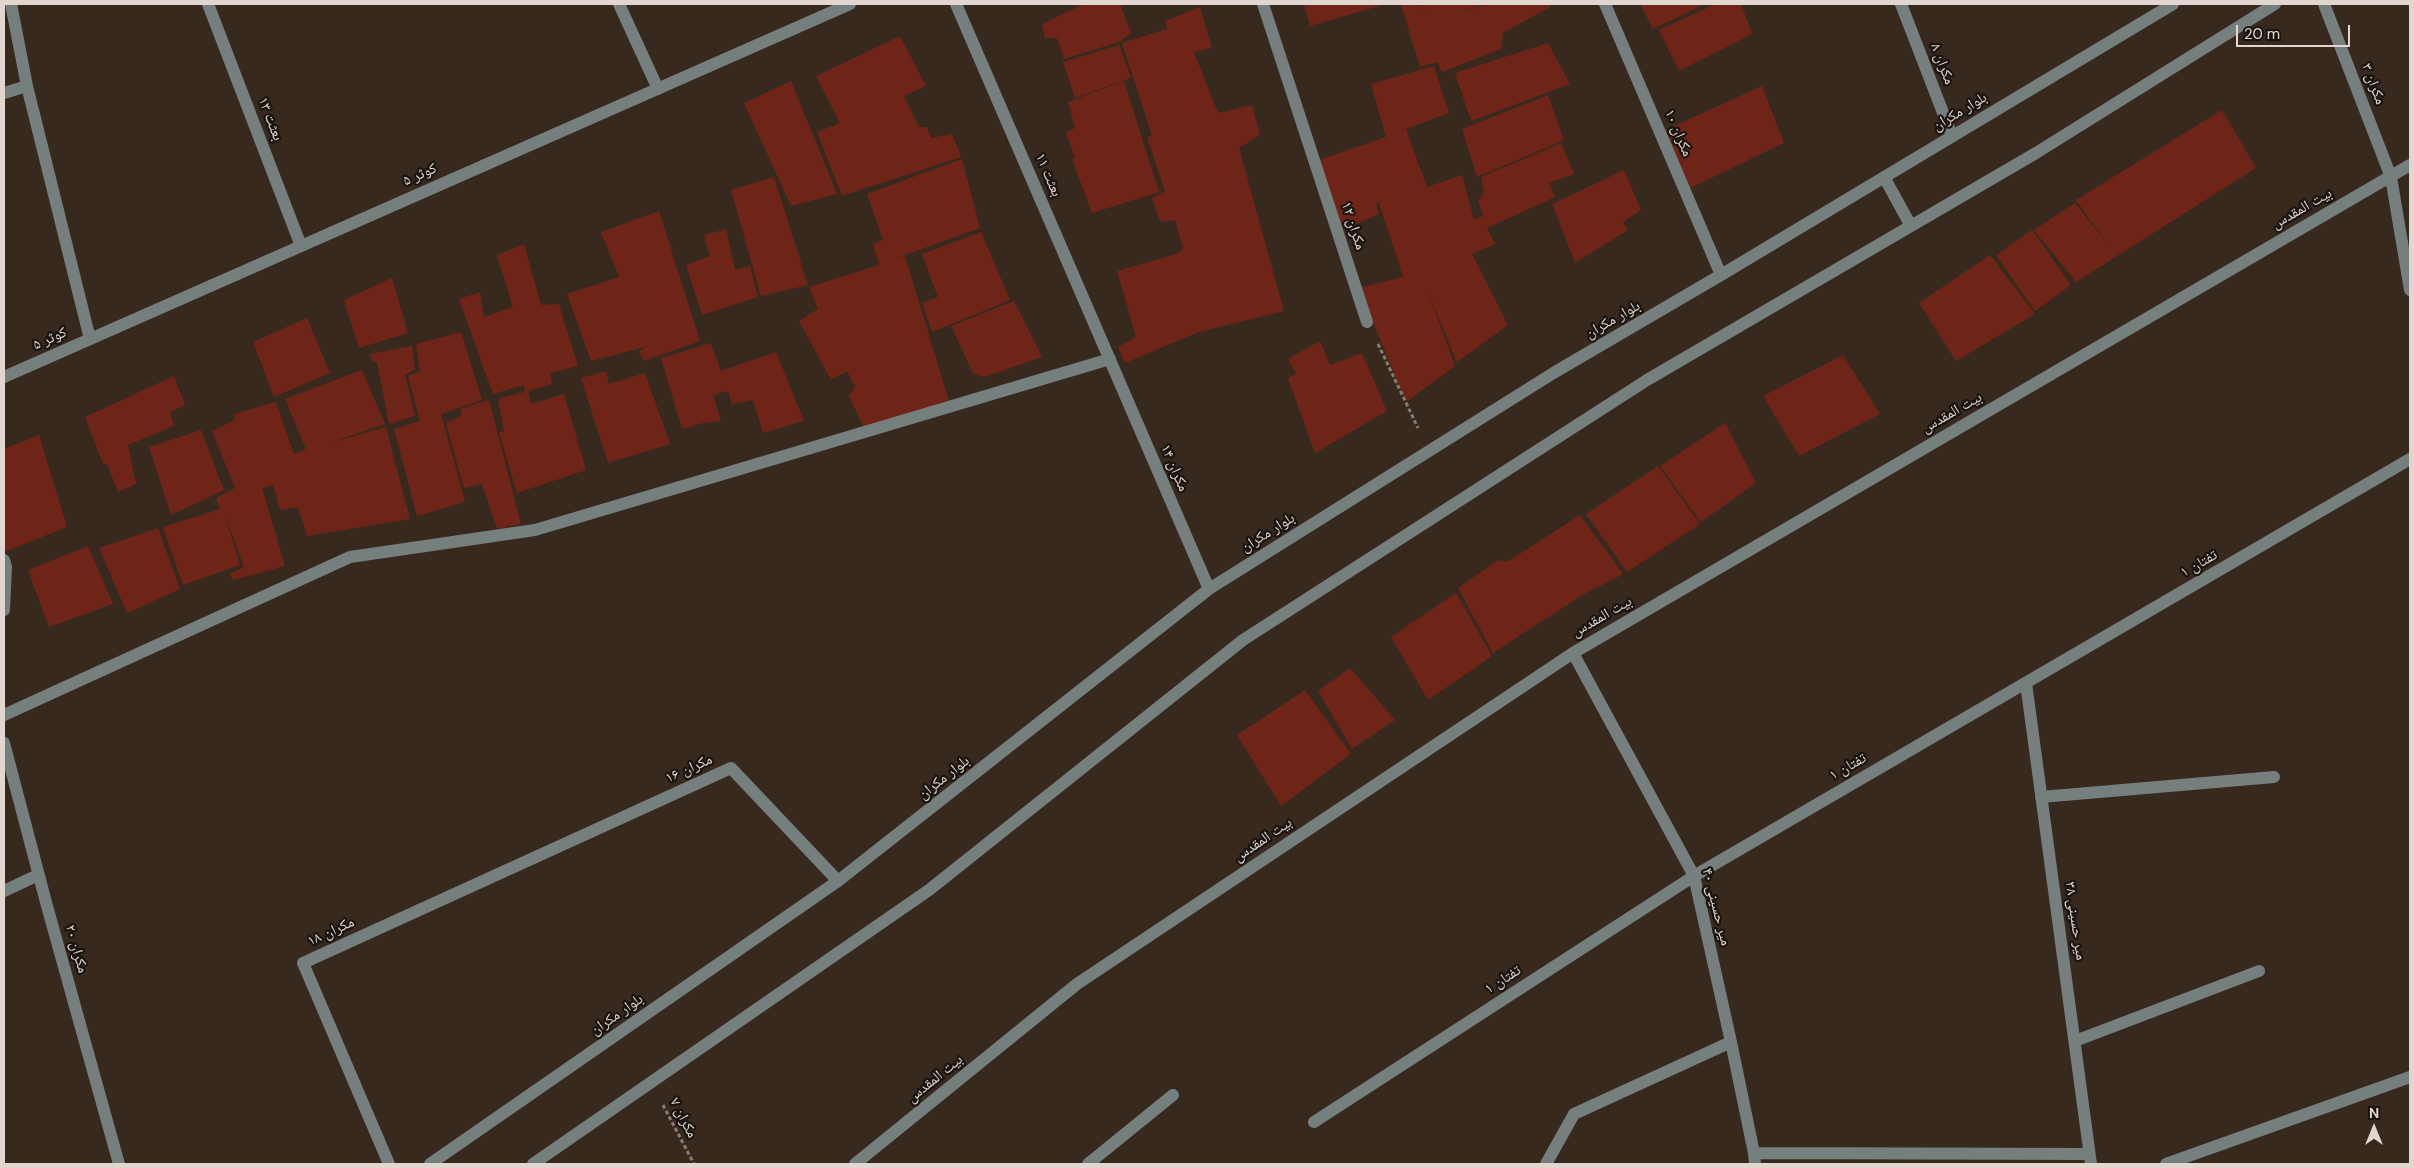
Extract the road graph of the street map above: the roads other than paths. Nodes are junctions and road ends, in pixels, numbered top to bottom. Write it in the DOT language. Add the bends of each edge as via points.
graph roads {
  1 [pos="11,4"];
  2 [pos="208,4"];
  3 [pos="619,4"];
  4 [pos="850,4"];
  5 [pos="956,4"];
  6 [pos="1263,4"];
  7 [pos="1605,4"];
  8 [pos="1901,4"];
  9 [pos="2173,4"];
  10 [pos="2275,4"];
  11 [pos="2324,4"];
  12 [pos="27,86"];
  13 [pos="658,89"];
  14 [pos="4,93"];
  15 [pos="1952,136"];
  16 [pos="2410,165"];
  17 [pos="1884,177"];
  18 [pos="2391,177"];
  19 [pos="1911,226"];
  20 [pos="302,246"];
  21 [pos="1721,275"];
  22 [pos="2410,290"];
  23 [pos="1367,322"];
  24 [pos="90,339"];
  25 [pos="1110,359"];
  26 [pos="4,377"];
  27 [pos="2410,459"];
  28 [pos="4,560"];
  29 [pos="1209,589"];
  30 [pos="4,610"];
  31 [pos="1572,653"];
  32 [pos="2026,683"];
  33 [pos="4,716"];
  34 [pos="4,743"];
  35 [pos="2274,776"];
  36 [pos="2041,797"];
  37 [pos="517,865"];
  38 [pos="38,875"];
  39 [pos="1694,876"];
  40 [pos="838,881"];
  41 [pos="4,891"];
  42 [pos="2259,971"];
  43 [pos="2074,1041"];
  44 [pos="1731,1042"];
  45 [pos="2410,1077"];
  46 [pos="1173,1095"];
  47 [pos="1314,1122"];
  48 [pos="1755,1158"];
  49 [pos="2090,1159"];
  50 [pos="119,1164"];
  51 [pos="389,1164"];
  52 [pos="430,1164"];
  53 [pos="533,1164"];
  54 [pos="855,1164"];
  55 [pos="1088,1164"];
  56 [pos="1546,1164"];
  57 [pos="2166,1164"];
  1 -- 12 [label="street"];
  2 -- 20 [label="street, بعثت ۱۳"];
  3 -- 13 [label="street"];
  4 -- 13 [label="street, کوثر ۵"];
  5 -- 25 [label="street, بعثت ۱۱"];
  6 -- 23 [label="street, مکران ۱۲"];
  7 -- 21 [label="street, مکران ۱۰"];
  8 -- 15 [label="street, مکران ۸"];
  9 -- 15 [label="street, بلوار مکران"];
  10 -- 19 [label="street" via="2036,153"];
  11 -- 18 [label="street, مکران ۳"];
  12 -- 14 [label="street"];
  12 -- 24 [label="street"];
  13 -- 20 [label="street, کوثر ۵"];
  15 -- 17 [label="street, بلوار مکران"];
  16 -- 18 [label="street, بیت المقدس"];
  17 -- 19 [label="street"];
  17 -- 21 [label="street, بلوار مکران"];
  18 -- 22 [label="street, مکران ۳"];
  18 -- 31 [label="street, بیت المقدس"];
  19 -- 53 [label="street" via="1647,380 1243,640 929,890"];
  20 -- 24 [label="street, کوثر ۵"];
  21 -- 29 [label="street, بلوار مکران" via="1555,372"];
  24 -- 26 [label="street, کوثر ۵"];
  25 -- 29 [label="street, مکران ۱۴"];
  25 -- 33 [label="street" via="535,530 350,557"];
  27 -- 32 [label="street, تفتان ۱"];
  28 -- 30 [label="street"];
  29 -- 40 [label="street, بلوار مکران"];
  31 -- 39 [label="street, میر حسینی ۴۰"];
  31 -- 54 [label="street, بیت المقدس" via="1077,984"];
  32 -- 36 [label="street, میر حسینی ۳۸"];
  32 -- 39 [label="street, تفتان ۱"];
  34 -- 38 [label="street, مکران ۲۰"];
  35 -- 36 [label="street"];
  36 -- 43 [label="street, میر حسینی ۳۸"];
  37 -- 40 [label="street, مکران ۱۶" via="731,768"];
  37 -- 51 [label="street, مکران ۱۸" via="303,963"];
  38 -- 41 [label="street"];
  38 -- 50 [label="street, مکران ۲۰"];
  39 -- 44 [label="street, میر حسینی ۴۰"];
  39 -- 47 [label="street, تفتان ۱"];
  40 -- 52 [label="street, بلوار مکران"];
  42 -- 43 [label="street"];
  43 -- 49 [label="street, میر حسینی ۳۸"];
  44 -- 48 [label="street, میر حسینی ۴۰"];
  44 -- 56 [label="street" via="1574,1114"];
  45 -- 57 [label="street"];
  46 -- 55 [label="street"];
  48 -- 49 [label="street"];
}
